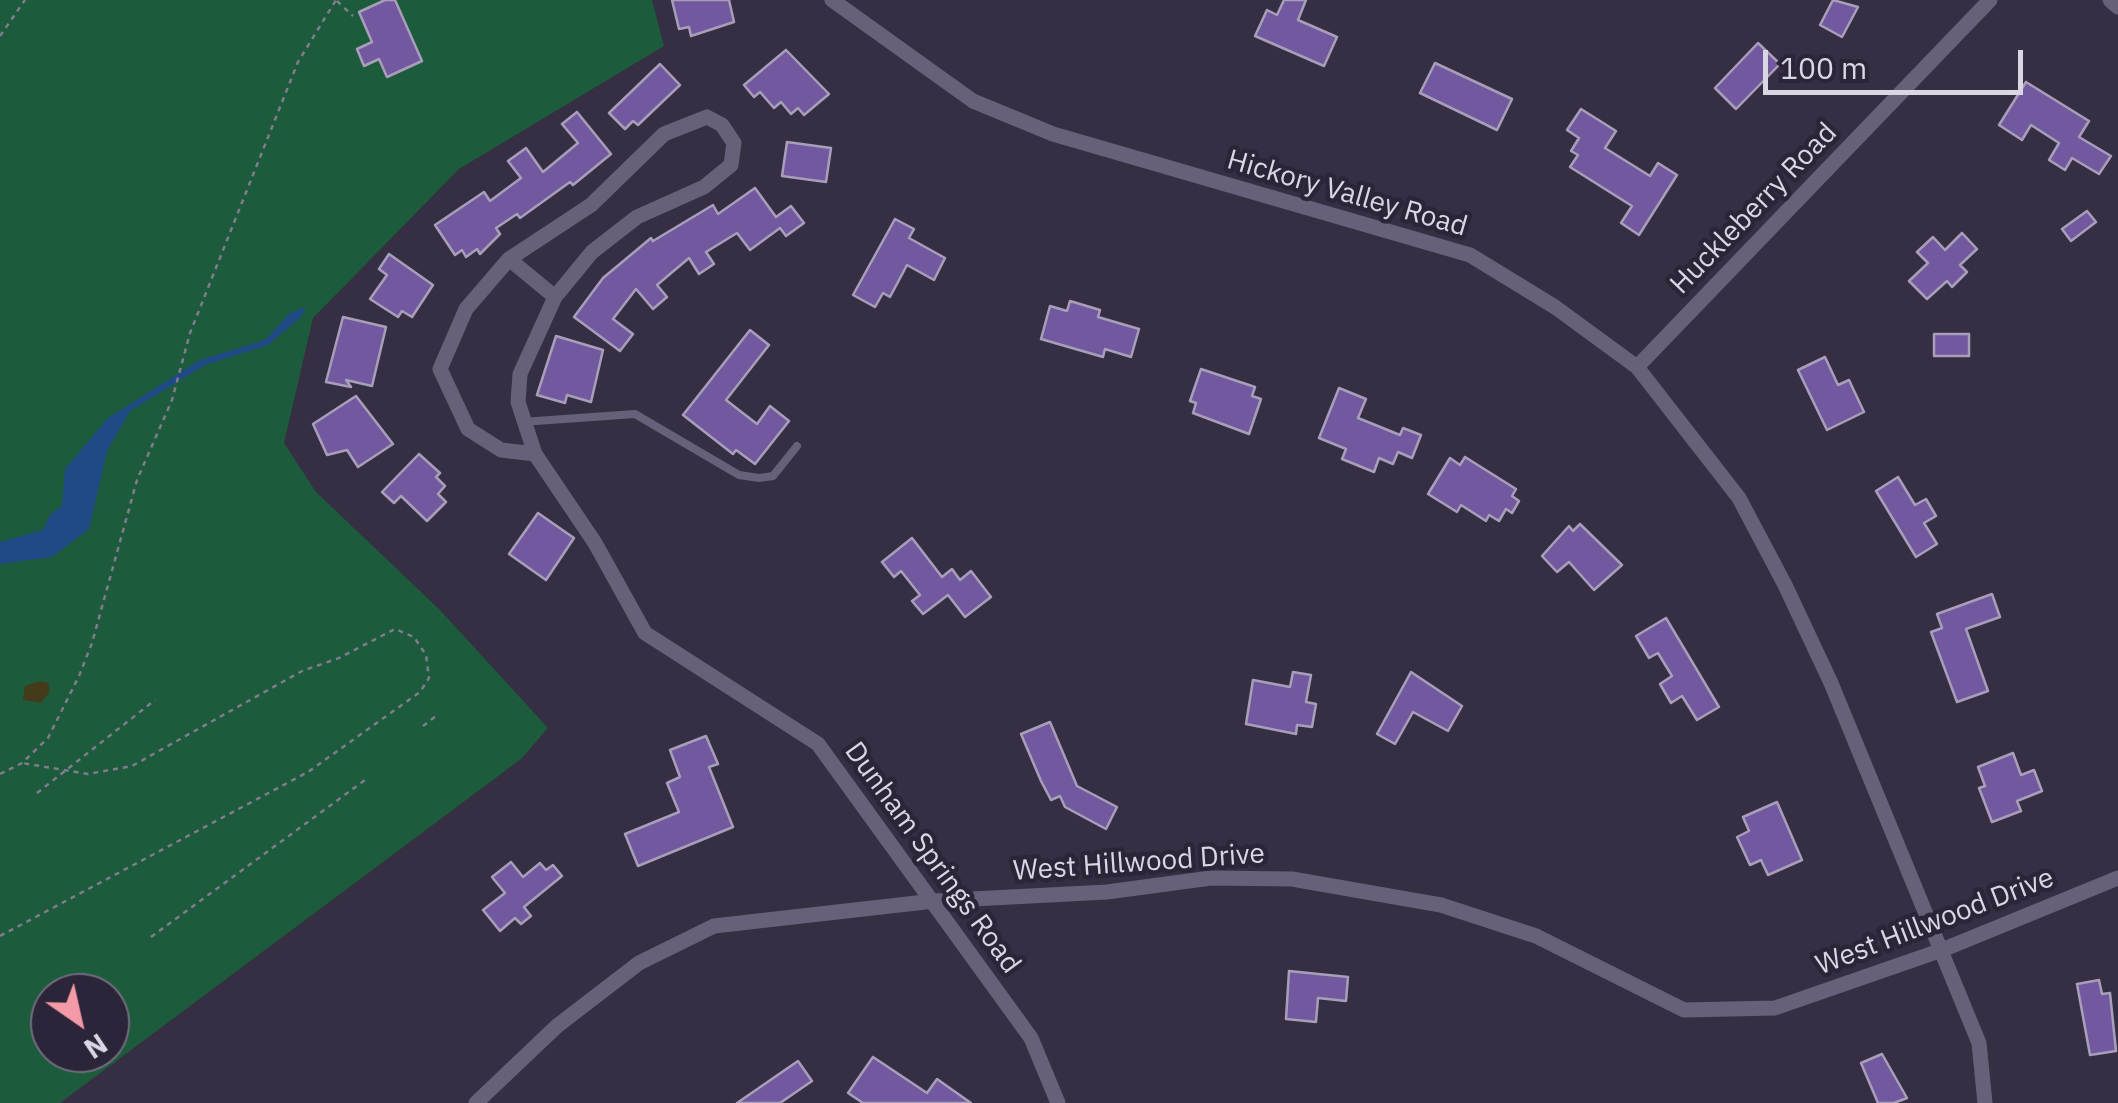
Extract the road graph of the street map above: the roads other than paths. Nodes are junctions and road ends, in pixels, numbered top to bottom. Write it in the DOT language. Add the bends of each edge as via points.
graph roads {
  1 [pos="832,0"];
  2 [pos="1990,0"];
  3 [pos="2110,0"];
  4 [pos="2118,7"];
  5 [pos="509,260"];
  6 [pos="555,297"];
  7 [pos="1637,366"];
  8 [pos="522,422"];
  9 [pos="796,446"];
  10 [pos="535,454"];
  11 [pos="2118,878"];
  12 [pos="934,901"];
  13 [pos="1942,950"];
  14 [pos="476,1103"];
  15 [pos="1058,1103"];
  16 [pos="1986,1103"];
  1 -- 7 [label="street, Hickory Valley Road" via="973,101 1052,134 1470,255"];
  2 -- 7 [label="street, Huckleberry Road"];
  3 -- 4 [label="street"];
  5 -- 6 [label="street"];
  5 -- 6 [label="street" via="592,205 664,134 707,118 722,125 734,143 721,176 636,216 592,252"];
  5 -- 10 [label="street" via="466,309 440,369 468,429 501,450"];
  6 -- 8 [label="street" via="520,374"];
  7 -- 13 [label="street, Hickory Valley Road" via="1739,498 1785,585"];
  8 -- 9 [label="lane" via="635,414 738,475 759,478 773,476"];
  8 -- 10 [label="street, Dunham Springs Road"];
  10 -- 12 [label="street, Dunham Springs Road" via="646,634 818,744"];
  11 -- 13 [label="street, West Hillwood Drive"];
  12 -- 13 [label="street, West Hillwood Drive" via="1107,892 1211,878 1340,885 1441,905 1536,936 1684,1010 1775,1008"];
  12 -- 14 [label="street, West Hillwood Drive" via="714,926 639,963 557,1026"];
  12 -- 15 [label="street, Dunham Springs Road" via="1031,1038"];
  13 -- 16 [label="street, Hickory Valley Road" via="1979,1042"];
}
